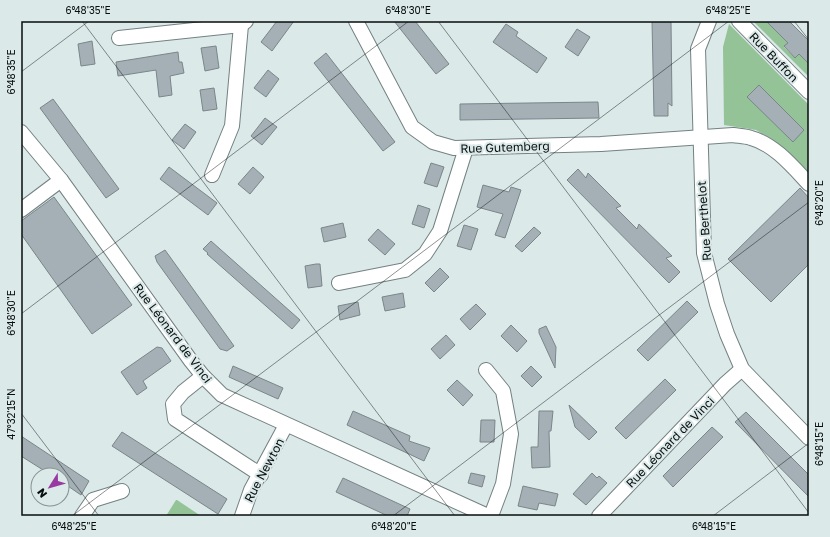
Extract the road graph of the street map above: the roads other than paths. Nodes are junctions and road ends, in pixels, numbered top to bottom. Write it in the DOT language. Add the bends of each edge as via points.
graph roads {
  1 [pos="356,21"];
  2 [pos="709,21"];
  3 [pos="739,21"];
  4 [pos="243,23"];
  5 [pos="119,38"];
  6 [pos="809,92"];
  7 [pos="21,132"];
  8 [pos="700,138"];
  9 [pos="466,148"];
  10 [pos="212,175"];
  11 [pos="61,180"];
  12 [pos="809,184"];
  13 [pos="21,210"];
  14 [pos="339,283"];
  15 [pos="742,369"];
  16 [pos="486,370"];
  17 [pos="203,376"];
  18 [pos="286,425"];
  19 [pos="809,438"];
  20 [pos="261,475"];
  21 [pos="122,491"];
  22 [pos="82,516"];
  23 [pos="242,516"];
  24 [pos="489,516"];
  25 [pos="599,516"];
  1 -- 9 [label="street, Rue Gutemberg" via="412,127 433,142 454,148"];
  2 -- 8 [label="street, Rue Berthelot" via="698,49"];
  3 -- 6 [label="street, Rue Buffon"];
  4 -- 5 [label="street"];
  4 -- 10 [label="street" via="232,126"];
  7 -- 11 [label="street, Rue Léonard de Vinci"];
  8 -- 9 [label="street, Rue Gutemberg"];
  8 -- 12 [label="street, Rue Gutemberg" via="733,134 752,138 782,157"];
  8 -- 15 [label="street, Rue Berthelot" via="704,253 727,334"];
  9 -- 14 [label="street" via="440,231 424,254 405,270"];
  11 -- 13 [label="street"];
  11 -- 17 [label="street, Rue Léonard de Vinci"];
  15 -- 19 [label="street"];
  15 -- 25 [label="street, Rue Léonard de Vinci"];
  16 -- 24 [label="street" via="503,391 511,434 503,484"];
  17 -- 18 [label="street, Rue Léonard de Vinci" via="222,395"];
  17 -- 20 [label="street" via="182,392 173,404 175,419"];
  18 -- 20 [label="street, Rue Newton"];
  18 -- 24 [label="street, Rue Léonard de Vinci"];
  20 -- 23 [label="street, Rue Newton" via="251,490"];
  21 -- 22 [label="street" via="93,500"];
}
